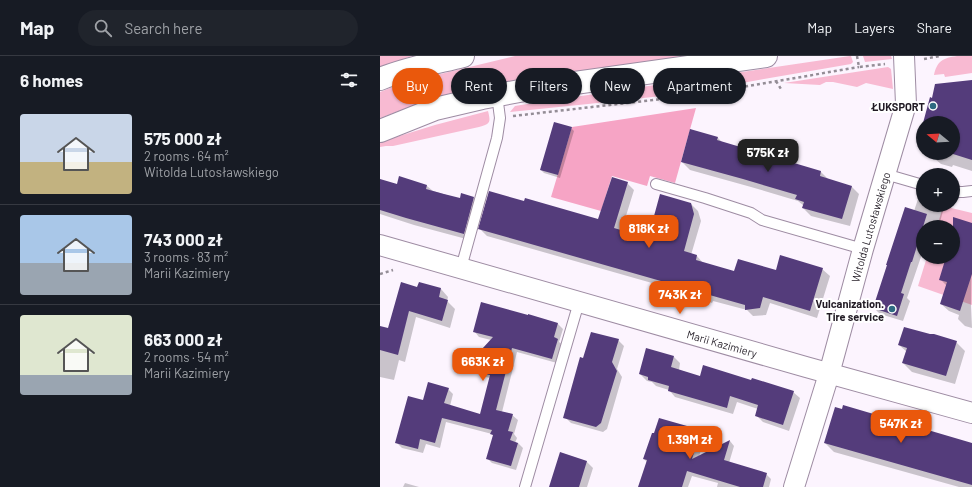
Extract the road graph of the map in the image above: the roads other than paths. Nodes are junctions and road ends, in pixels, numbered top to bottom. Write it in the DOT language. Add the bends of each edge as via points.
graph roads {
  1 [pos="463,56"];
  2 [pos="766,56"];
  3 [pos="904,56"];
  4 [pos="380,79"];
  5 [pos="507,93"];
  6 [pos="460,104"];
  7 [pos="498,104"];
  8 [pos="380,131"];
  9 [pos="885,174"];
  10 [pos="916,183"];
  11 [pos="656,184"];
  12 [pos="972,191"];
  13 [pos="960,192"];
  14 [pos="382,248"];
  15 [pos="863,250"];
  16 [pos="461,268"];
  17 [pos="579,302"];
  18 [pos="829,374"];
  19 [pos="972,413"];
  20 [pos="525,487"];
  21 [pos="794,487"];
  1 -- 4 [label="street"];
  2 -- 5 [label="street"];
  3 -- 9 [label="street, Witolda Lutosławskiego" via="906,104"];
  6 -- 8 [label="street" via="435,110"];
  7 -- 16 [label="lane" via="500,118 495,146"];
  9 -- 10 [label="lane"];
  9 -- 15 [label="street, Witolda Lutosławskiego"];
  11 -- 15 [label="lane" via="751,213 762,220"];
  12 -- 13 [label="lane"];
  14 -- 16 [label="street, Marii Kazimiery"];
  15 -- 18 [label="street, Witolda Lutosławskiego"];
  16 -- 17 [label="street, Marii Kazimiery"];
  17 -- 18 [label="street, Marii Kazimiery"];
  17 -- 20 [label="lane"];
  18 -- 19 [label="street, Marii Kazimiery"];
  18 -- 21 [label="street, Witolda Lutosławskiego"];
}
